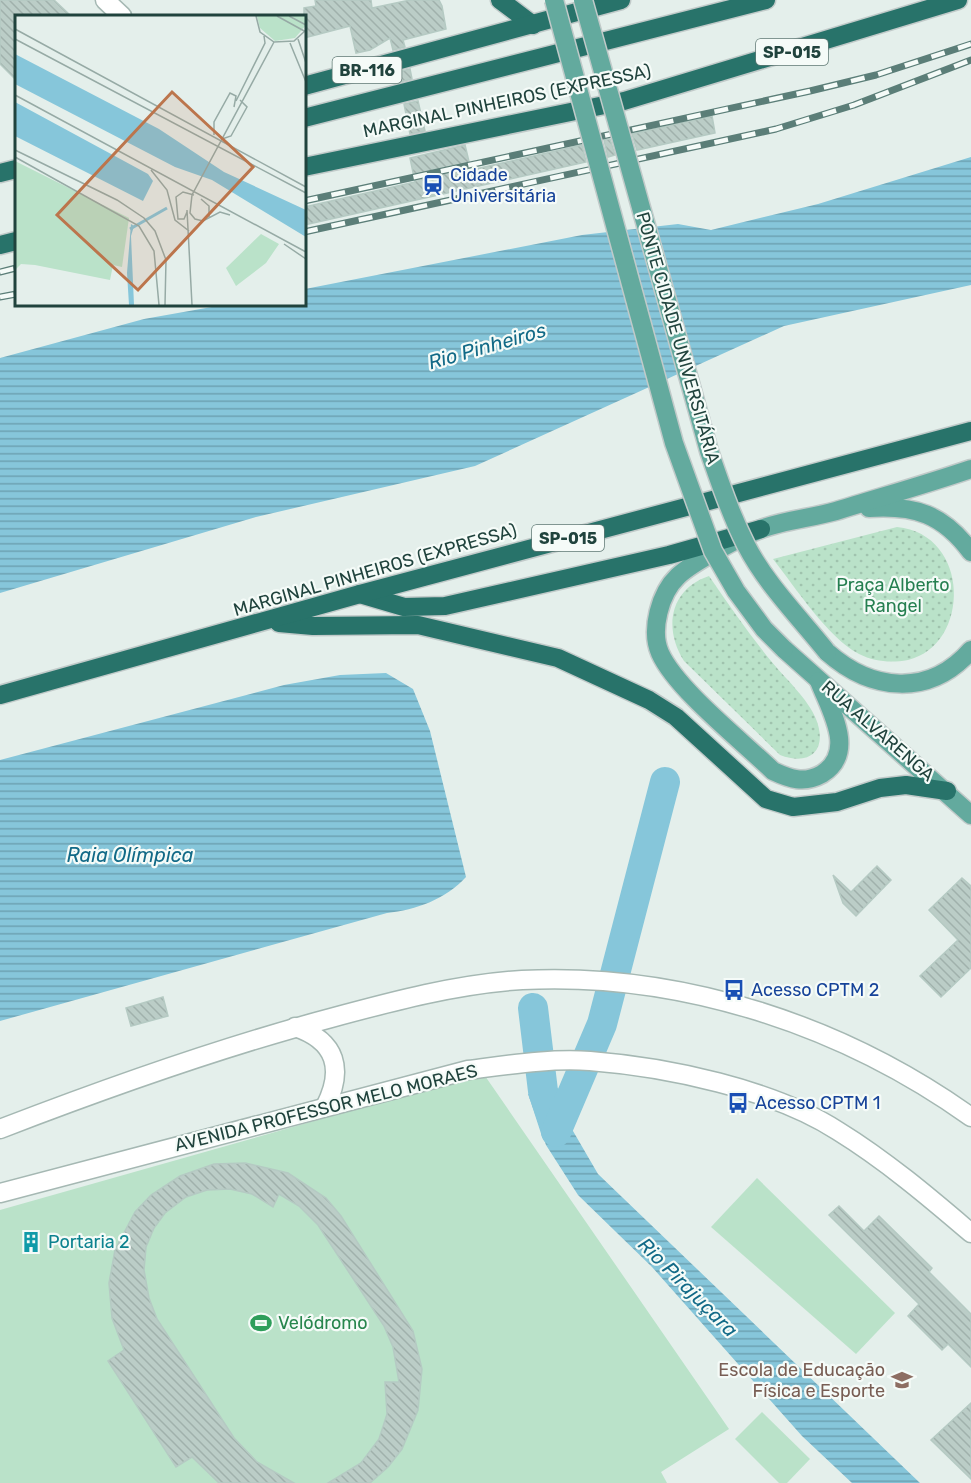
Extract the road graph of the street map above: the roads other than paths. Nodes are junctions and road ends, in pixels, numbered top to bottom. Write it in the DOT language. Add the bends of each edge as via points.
graph roads {
  1 [pos="105,0"];
  2 [pos="500,0"];
  3 [pos="554,0"];
  4 [pos="583,0"];
  5 [pos="766,0"];
  6 [pos="958,0"];
  7 [pos="613,1"];
  8 [pos="121,15"];
  9 [pos="533,25"];
  10 [pos="306,85"];
  11 [pos="306,117"];
  12 [pos="306,167"];
  13 [pos="15,168"];
  14 [pos="0,173"];
  15 [pos="971,431"];
  16 [pos="971,468"];
  17 [pos="826,514"];
  18 [pos="761,529"];
  19 [pos="971,552"];
  20 [pos="360,594"];
  21 [pos="268,622"];
  22 [pos="784,649"];
  23 [pos="971,650"];
  24 [pos="819,681"];
  25 [pos="0,695"];
  26 [pos="946,791"];
  27 [pos="971,815"];
  28 [pos="295,1027"];
  29 [pos="325,1107"];
  30 [pos="971,1117"];
  31 [pos="0,1128"];
  32 [pos="0,1193"];
  33 [pos="971,1233"];
  1 -- 8 [label="street"];
  2 -- 9 [label="highway"];
  3 -- 22 [label="main road, PONTE CIDADE UNIVERSITÁRIA, bridge" via="678,453 713,551 736,591"];
  4 -- 23 [label="main road, PONTE CIDADE UNIVERSITÁRIA, bridge" via="709,451 747,547 827,651 860,676 886,684 909,683 933,677"];
  5 -- 11 [label="highway"];
  6 -- 12 [label="highway, MARGINAL PINHEIROS (EXPRESSA) / SP-015" via="652,94"];
  7 -- 9 [label="highway, BR-116"];
  9 -- 10 [label="highway, BR-116"];
  13 -- 14 [label="highway"];
  15 -- 20 [label="highway, MARGINAL PINHEIROS (EXPRESSA) / SP-015"];
  16 -- 17 [label="main road"];
  17 -- 18 [label="main road"];
  17 -- 19 [label="main road" via="910,508 948,526"];
  18 -- 20 [label="highway" via="669,555 445,606 404,607"];
  18 -- 24 [label="main road" via="694,565 668,587 656,623 660,652 686,688 773,771 799,781 828,770 840,749 839,735"];
  20 -- 21 [label="highway, MARGINAL PINHEIROS (EXPRESSA) / SP-015"];
  21 -- 25 [label="highway, MARGINAL PINHEIROS (EXPRESSA) / SP-015"];
  21 -- 26 [label="highway" via="313,626 418,625 558,658 641,695 676,717 766,799 793,807 837,802 906,785"];
  22 -- 24 [label="main road, RUA ALVARENGA"];
  24 -- 26 [label="main road, RUA ALVARENGA"];
  26 -- 27 [label="main road, RUA ALVARENGA"];
  28 -- 29 [label="street" via="318,1038 333,1055 336,1081"];
  28 -- 30 [label="street" via="413,996 523,980 572,980 685,991 728,1000 853,1048"];
  28 -- 31 [label="street" via="195,1057"];
  29 -- 32 [label="street, AVENIDA PROFESSOR MELO MORAES"];
  29 -- 33 [label="street, AVENIDA PROFESSOR MELO MORAES" via="468,1070 535,1062 589,1061 640,1068 744,1089 799,1110 838,1131"];
}
